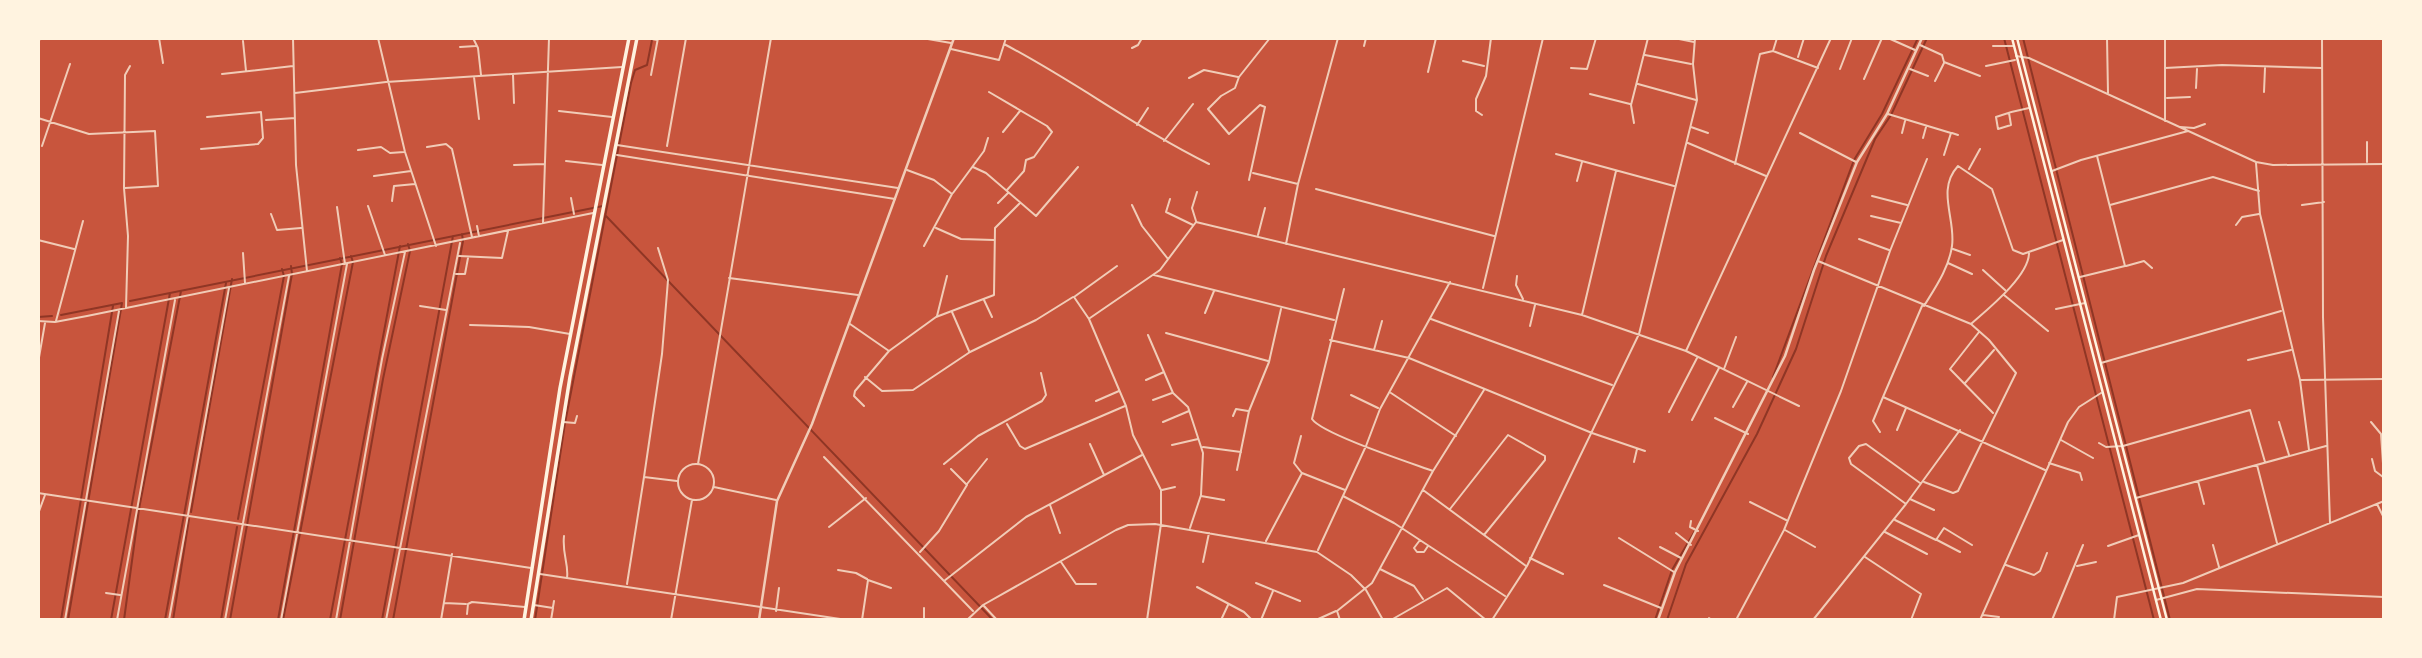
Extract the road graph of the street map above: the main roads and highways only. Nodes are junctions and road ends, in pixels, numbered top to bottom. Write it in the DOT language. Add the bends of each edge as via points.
graph roads {
  1 [pos="636,38"];
  2 [pos="2012,38"];
  3 [pos="2017,38"];
  4 [pos="629,39"];
  5 [pos="2028,95"];
  6 [pos="572,322"];
  7 [pos="580,323"];
  8 [pos="559,398"];
  9 [pos="566,399"];
  10 [pos="524,620"];
  11 [pos="531,620"];
  12 [pos="2161,620"];
  13 [pos="2167,620"];
  1 -- 7 [label="main road"];
  2 -- 5 [label="main road"];
  3 -- 5 [label="main road"];
  4 -- 6 [label="main road"];
  5 -- 12 [label="main road"];
  5 -- 13 [label="main road" via="2080,277"];
  6 -- 7 [label="main road"];
  6 -- 8 [label="main road"];
  7 -- 9 [label="main road"];
  8 -- 9 [label="main road"];
  8 -- 10 [label="main road"];
  9 -- 11 [label="main road"];
}
